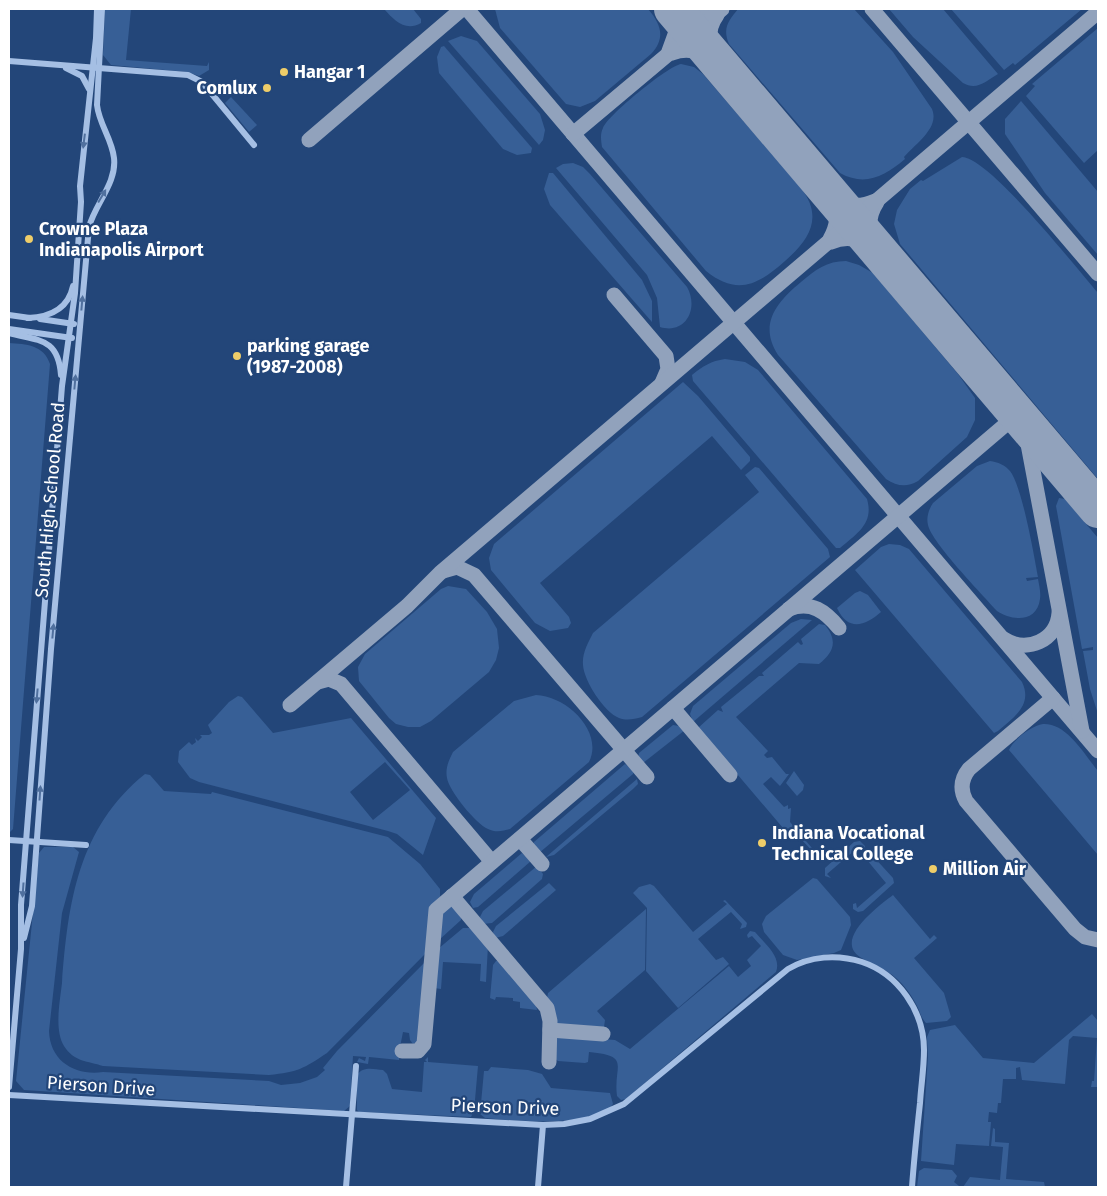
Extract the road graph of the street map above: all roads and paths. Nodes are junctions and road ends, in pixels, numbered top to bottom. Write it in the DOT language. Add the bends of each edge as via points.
graph roads {
  1 [pos="97,9"];
  2 [pos="102,9"];
  3 [pos="9,61"];
  4 [pos="58,65"];
  5 [pos="96,67"];
  6 [pos="90,93"];
  7 [pos="254,145"];
  8 [pos="75,271"];
  9 [pos="9,316"];
  10 [pos="28,318"];
  11 [pos="72,324"];
  12 [pos="80,325"];
  13 [pos="9,329"];
  14 [pos="9,333"];
  15 [pos="69,337"];
  16 [pos="79,338"];
  17 [pos="62,386"];
  18 [pos="9,840"];
  19 [pos="26,841"];
  20 [pos="36,842"];
  21 [pos="86,845"];
  22 [pos="21,949"];
  23 [pos="356,1066"];
  24 [pos="9,1087"];
  25 [pos="9,1095"];
  26 [pos="352,1115"];
  27 [pos="543,1125"];
  28 [pos="346,1187"];
  29 [pos="538,1187"];
  30 [pos="912,1187"];
  1 -- 5 [label="street"];
  2 -- 5 [label="street"];
  3 -- 4 [label="street"];
  4 -- 5 [label="street"];
  4 -- 6 [label="street" via="82,76"];
  5 -- 6 [label="street, South High School Road"];
  5 -- 7 [label="street" via="196,78"];
  12 -- 5 [label="street, South High School Road, one-way" via="89,228 114,165 112,150 98,114"];
  6 -- 8 [label="street, South High School Road, one-way"];
  8 -- 10 [label="street" via="70,294 61,308 43,317"];
  8 -- 11 [label="street, South High School Road"];
  9 -- 10 [label="street"];
  10 -- 11 [label="street"];
  11 -- 12 [label="street"];
  11 -- 15 [label="street, South High School Road"];
  12 -- 16 [label="street, South High School Road"];
  13 -- 15 [label="street"];
  14 -- 17 [label="street" via="41,340 50,346 60,362"];
  15 -- 16 [label="street"];
  15 -- 17 [label="street, South High School Road"];
  20 -- 16 [label="street, South High School Road, one-way"];
  17 -- 19 [label="street, South High School Road, one-way"];
  18 -- 19 [label="street"];
  19 -- 20 [label="street"];
  19 -- 22 [label="street, South High School Road, one-way"];
  20 -- 21 [label="street"];
  20 -- 22 [label="street, South High School Road" via="32,906"];
  22 -- 24 [label="street, South High School Road"];
  23 -- 26 [label="street"];
  25 -- 26 [label="street, Pierson Drive"];
  26 -- 27 [label="street, Pierson Drive"];
  26 -- 28 [label="street"];
  27 -- 29 [label="street"];
  27 -- 30 [label="street, Pierson Drive" via="590,1120 624,1104 791,967 829,957 852,959 891,978 906,994 922,1032 924,1050"];
}
